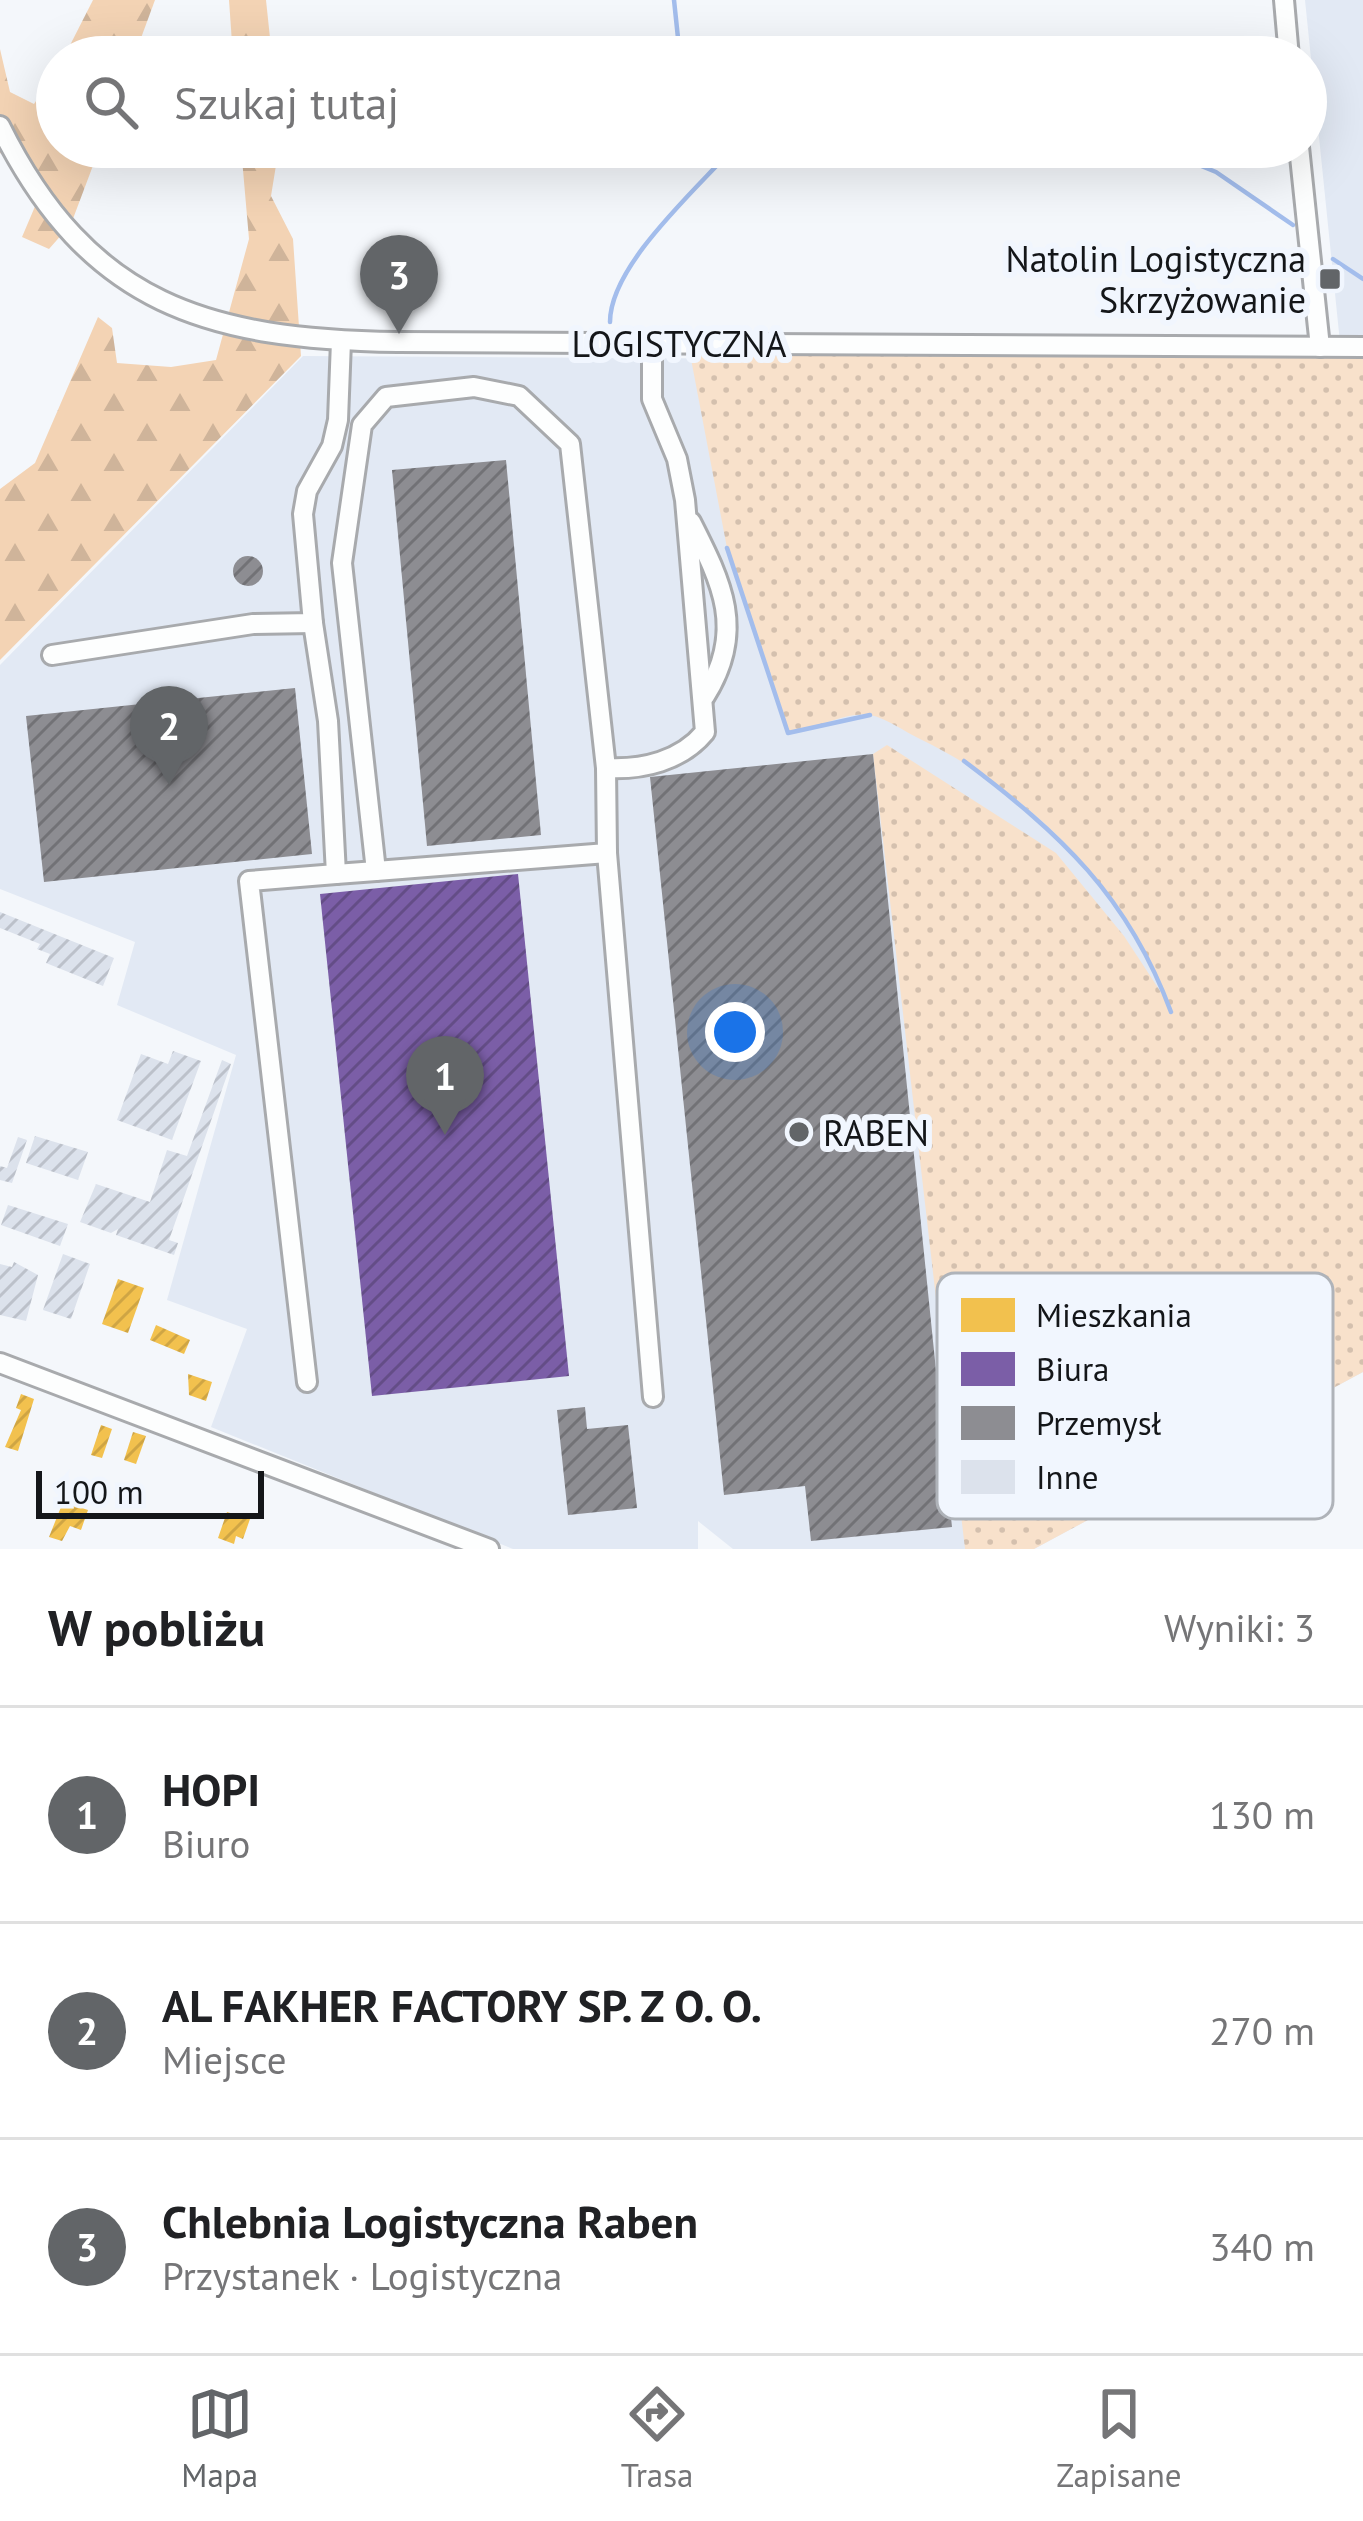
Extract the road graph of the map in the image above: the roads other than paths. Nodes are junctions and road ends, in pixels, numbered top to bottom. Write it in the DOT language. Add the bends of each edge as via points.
graph roads {
  1 [pos="1284,0"];
  2 [pos="1287,36"];
  3 [pos="0,126"];
  4 [pos="1301,168"];
  5 [pos="341,341"];
  6 [pos="652,343"];
  7 [pos="1320,347"];
  8 [pos="1363,347"];
  9 [pos="685,500"];
  10 [pos="313,623"];
  11 [pos="52,655"];
  12 [pos="705,696"];
  13 [pos="606,768"];
  14 [pos="607,853"];
  15 [pos="376,871"];
  16 [pos="336,874"];
  17 [pos="0,1363"];
  18 [pos="308,1382"];
  19 [pos="653,1397"];
  20 [pos="489,1549"];
  1 -- 2 [label="street"];
  3 -- 5 [label="street, LOGISTYCZNA" via="40,199 95,257 171,306 262,334"];
  4 -- 7 [label="street"];
  5 -- 6 [label="street, LOGISTYCZNA"];
  5 -- 10 [label="street" via="338,420 303,514"];
  6 -- 7 [label="street, LOGISTYCZNA"];
  6 -- 9 [label="street" via="652,399"];
  7 -- 8 [label="street, LOGISTYCZNA"];
  9 -- 12 [label="street"];
  9 -- 12 [label="street" via="719,574 726,632"];
  10 -- 11 [label="street" via="253,624"];
  10 -- 16 [label="street"];
  12 -- 13 [label="street" via="705,732 688,752"];
  13 -- 14 [label="street"];
  13 -- 15 [label="street" via="570,444 519,396 474,387 386,397 362,425 342,563"];
  14 -- 15 [label="street"];
  14 -- 19 [label="street"];
  15 -- 16 [label="street"];
  16 -- 18 [label="street" via="249,881"];
  17 -- 20 [label="street"];
}
